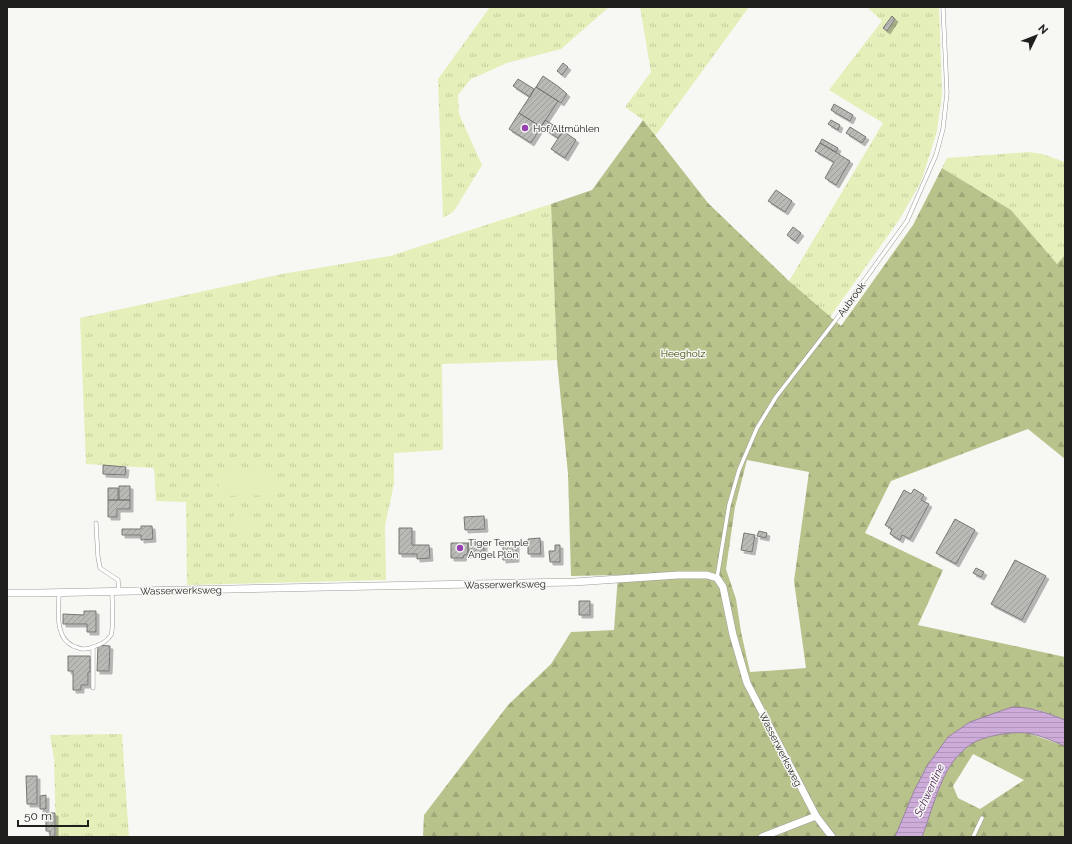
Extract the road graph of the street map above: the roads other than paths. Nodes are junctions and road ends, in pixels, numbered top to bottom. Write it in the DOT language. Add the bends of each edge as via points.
graph roads {
  1 [pos="943,7"];
  2 [pos="96,523"];
  3 [pos="717,578"];
  4 [pos="115,592"];
  5 [pos="7,593"];
  6 [pos="59,593"];
  7 [pos="93,647"];
  8 [pos="93,688"];
  9 [pos="816,816"];
  10 [pos="982,818"];
  11 [pos="762,837"];
  12 [pos="832,837"];
  13 [pos="973,837"];
  1 -- 3 [label="lane, Aubrook" via="946,93 943,128 936,154 907,221 776,397 757,428 739,470 729,505"];
  2 -- 4 [label="lane" via="100,568 118,580"];
  3 -- 4 [label="street, Wasserwerksweg" via="707,575 678,575 574,582"];
  3 -- 9 [label="street, Wasserwerksweg" via="725,594 733,635 747,683"];
  4 -- 6 [label="street, Wasserwerksweg"];
  4 -- 7 [label="lane" via="110,635 103,643"];
  5 -- 6 [label="street, Wasserwerksweg"];
  6 -- 7 [label="lane" via="59,630 62,637 69,644 82,650"];
  7 -- 8 [label="lane"];
  9 -- 11 [label="street"];
  9 -- 12 [label="street, Wasserwerksweg"];
  10 -- 13 [label="lane"];
}
